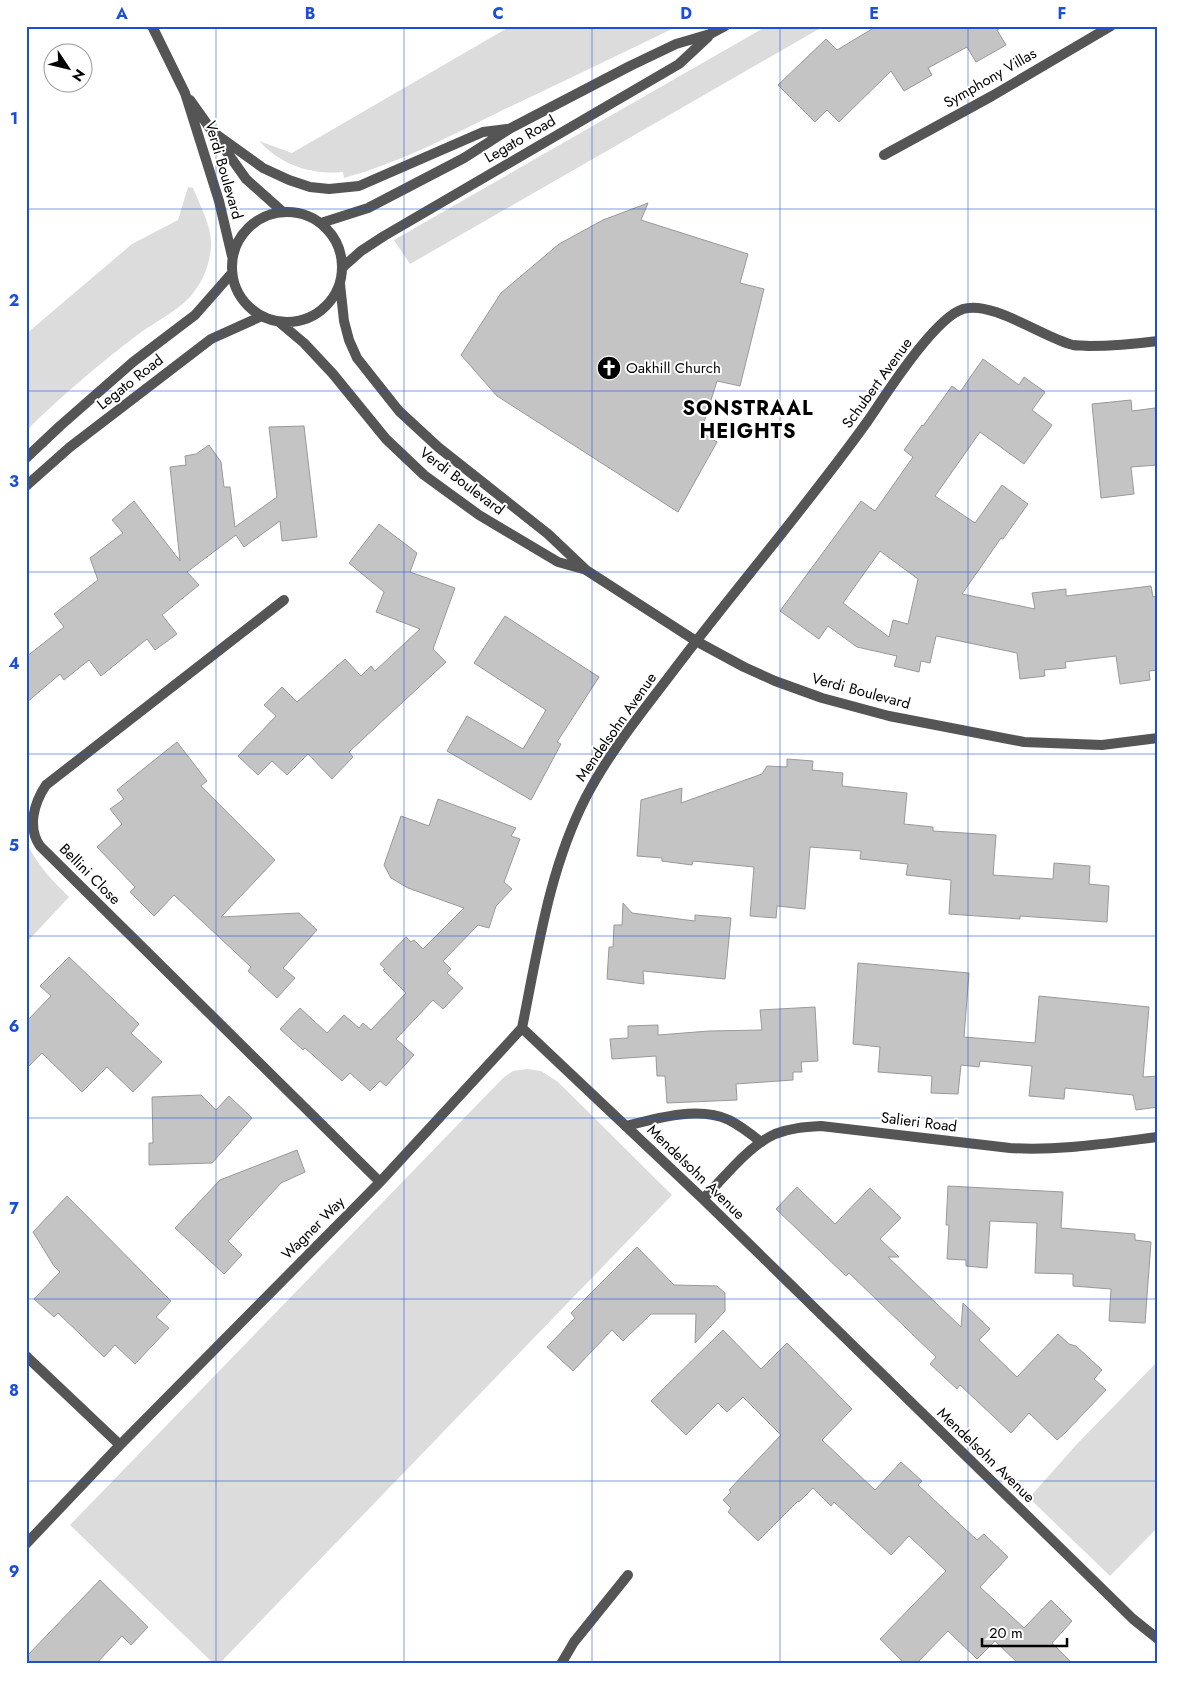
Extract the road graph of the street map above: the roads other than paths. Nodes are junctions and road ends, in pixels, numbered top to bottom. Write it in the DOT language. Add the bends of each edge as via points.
graph roads {
  1 [pos="152,26"];
  2 [pos="725,26"];
  3 [pos="1111,26"];
  4 [pos="710,34"];
  5 [pos="185,93"];
  6 [pos="510,128"];
  7 [pos="213,132"];
  8 [pos="884,155"];
  9 [pos="283,212"];
  10 [pos="321,223"];
  11 [pos="233,257"];
  12 [pos="343,267"];
  13 [pos="232,273"];
  14 [pos="340,284"];
  15 [pos="262,316"];
  16 [pos="279,322"];
  17 [pos="1158,341"];
  18 [pos="26,458"];
  19 [pos="26,486"];
  20 [pos="586,570"];
  21 [pos="284,600"];
  22 [pos="696,641"];
  23 [pos="1158,738"];
  24 [pos="522,1028"];
  25 [pos="626,1126"];
  26 [pos="1158,1137"];
  27 [pos="761,1142"];
  28 [pos="380,1182"];
  29 [pos="703,1199"];
  30 [pos="26,1356"];
  31 [pos="120,1445"];
  32 [pos="26,1544"];
  33 [pos="628,1574"];
  34 [pos="1158,1639"];
  35 [pos="561,1664"];
  1 -- 5 [label="street, Verdi Boulevard"];
  2 -- 4 [label="street, Legato Road"];
  3 -- 8 [label="street, Symphony Villas"];
  4 -- 6 [label="street, Legato Road" via="676,44"];
  4 -- 12 [label="street, Legato Road" via="679,64 384,236"];
  5 -- 7 [label="street, Verdi Boulevard"];
  5 -- 11 [label="street, Verdi Boulevard"];
  6 -- 7 [label="street" via="483,132 359,186 329,189 310,187 263,168"];
  6 -- 10 [label="street, Legato Road" via="464,158 368,208"];
  7 -- 9 [label="street, Verdi Boulevard" via="246,179"];
  9 -- 10 [label="street" via="307,215"];
  9 -- 11 [label="street" via="260,218 248,228"];
  10 -- 12 [label="street" via="332,234 340,250"];
  11 -- 13 [label="street"];
  12 -- 14 [label="street"];
  13 -- 15 [label="street" via="243,302"];
  13 -- 18 [label="street, Legato Road" via="194,315 133,362"];
  14 -- 16 [label="street" via="332,300 320,312 307,319"];
  14 -- 20 [label="street, Verdi Boulevard" via="349,340 358,358 399,411 548,534"];
  15 -- 16 [label="street"];
  15 -- 19 [label="street, Legato Road" via="211,339 70,447"];
  16 -- 20 [label="street, Verdi Boulevard" via="310,349 386,439 424,475 479,515 558,562"];
  17 -- 22 [label="street, Schubert Avenue" via="1113,346 1074,345 987,310 960,310 943,322 920,348 855,439"];
  20 -- 22 [label="street, Verdi Boulevard"];
  21 -- 28 [label="street, Bellini Close" via="46,785 37,799 33,834 40,846"];
  22 -- 23 [label="street, Verdi Boulevard" via="775,681 889,716 1024,742 1102,745"];
  22 -- 24 [label="street, Mendelsohn Avenue" via="606,762 582,806 548,899"];
  24 -- 25 [label="street, Mendelsohn Avenue"];
  24 -- 28 [label="street, Wagner Way"];
  25 -- 27 [label="street" via="662,1117 703,1114 728,1120"];
  25 -- 29 [label="street, Mendelsohn Avenue"];
  26 -- 27 [label="street, Salieri Road" via="1040,1150 821,1126 799,1127"];
  27 -- 29 [label="street, Salieri Road"];
  28 -- 31 [label="street, Wagner Way"];
  29 -- 34 [label="street, Mendelsohn Avenue" via="1133,1619"];
  30 -- 31 [label="street"];
  31 -- 32 [label="street, Wagner Way"];
  33 -- 35 [label="street" via="574,1642"];
}
